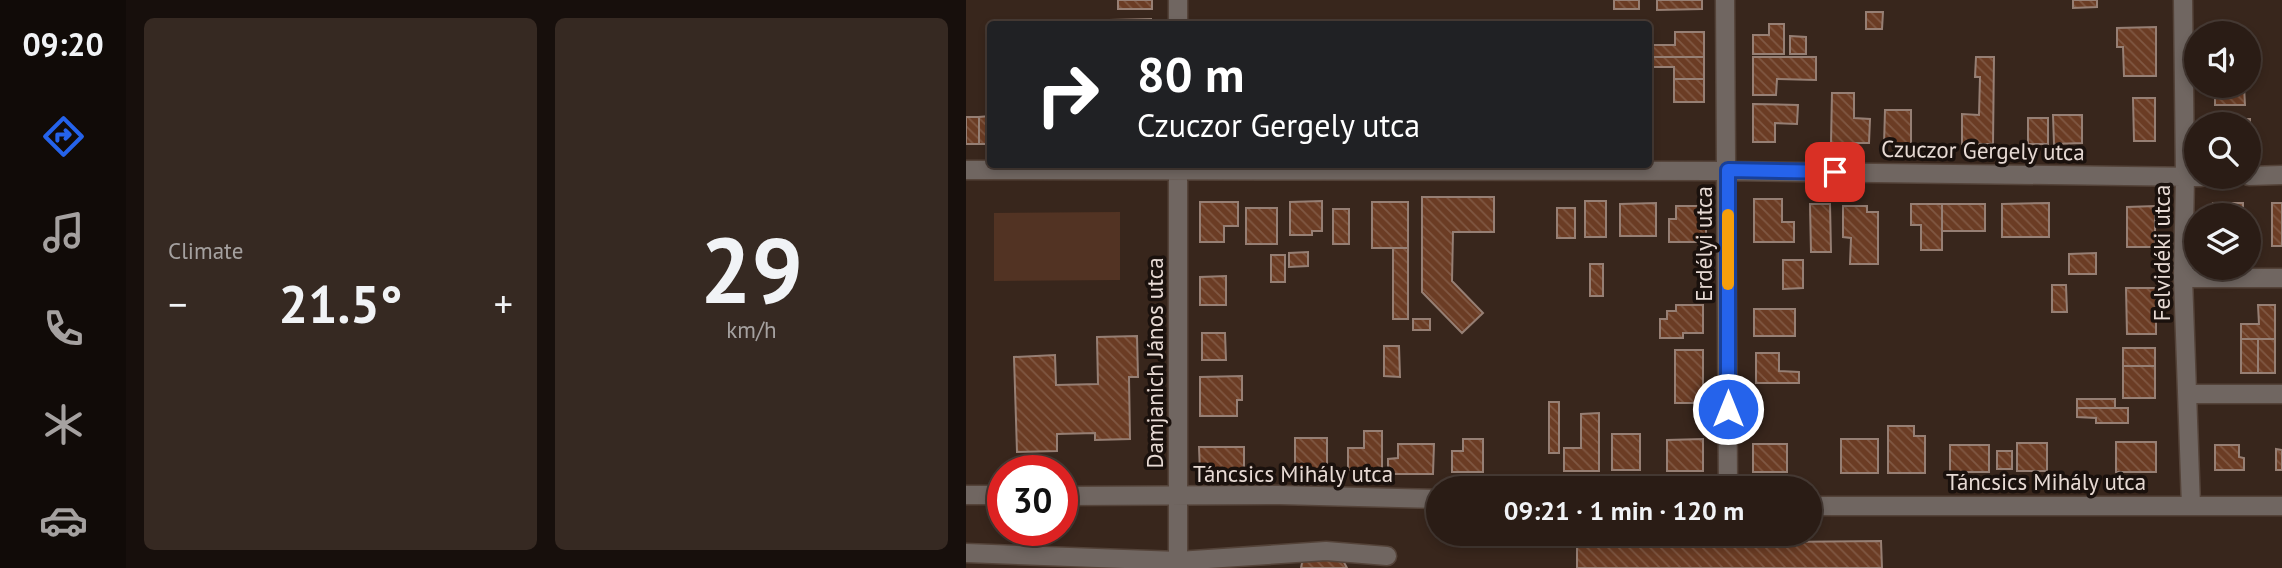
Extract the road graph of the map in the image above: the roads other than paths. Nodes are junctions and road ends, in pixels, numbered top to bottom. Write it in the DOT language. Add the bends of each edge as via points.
graph roads {
  1 [pos="1178,0"];
  2 [pos="1725,0"];
  3 [pos="2183,0"];
  4 [pos="1178,21"];
  5 [pos="2189,112"];
  6 [pos="1107,168"];
  7 [pos="1178,168"];
  8 [pos="1361,168"];
  9 [pos="966,170"];
  10 [pos="1728,170"];
  11 [pos="2282,175"];
  12 [pos="2261,176"];
  13 [pos="2184,177"];
  14 [pos="2192,189"];
  15 [pos="2183,278"];
  16 [pos="2282,278"];
  17 [pos="2188,394"];
  18 [pos="2282,394"];
  19 [pos="1728,476"];
  20 [pos="966,495"];
  21 [pos="987,495"];
  22 [pos="1078,496"];
  23 [pos="1179,497"];
  24 [pos="1426,499"];
  25 [pos="1822,506"];
  26 [pos="2190,506"];
  27 [pos="2282,506"];
  28 [pos="966,553"];
  29 [pos="1387,556"];
  30 [pos="1178,561"];
  1 -- 4 [label="street"];
  2 -- 10 [label="street, Erdélyi utca"];
  3 -- 5 [label="street, Felvidéki utca"];
  6 -- 9 [label="street, Czuczor Gergely utca"];
  7 -- 23 [label="street, Damjanich János utca"];
  8 -- 10 [label="street, Czuczor Gergely utca"];
  10 -- 13 [label="street, Czuczor Gergely utca"];
  10 -- 19 [label="street, Erdélyi utca"];
  11 -- 12 [label="street"];
  14 -- 15 [label="street, Felvidéki utca"];
  15 -- 16 [label="street"];
  15 -- 17 [label="street, Felvidéki utca"];
  17 -- 18 [label="street"];
  17 -- 26 [label="street, Felvidéki utca"];
  20 -- 21 [label="street"];
  22 -- 23 [label="street, Táncsics Mihály utca"];
  23 -- 24 [label="street, Táncsics Mihály utca"];
  23 -- 30 [label="street, Damjanich János utca"];
  25 -- 26 [label="street, Táncsics Mihály utca"];
  26 -- 27 [label="street, Táncsics Mihály utca"];
  28 -- 30 [label="street"];
  29 -- 30 [label="street" via="1326,551"];
}
